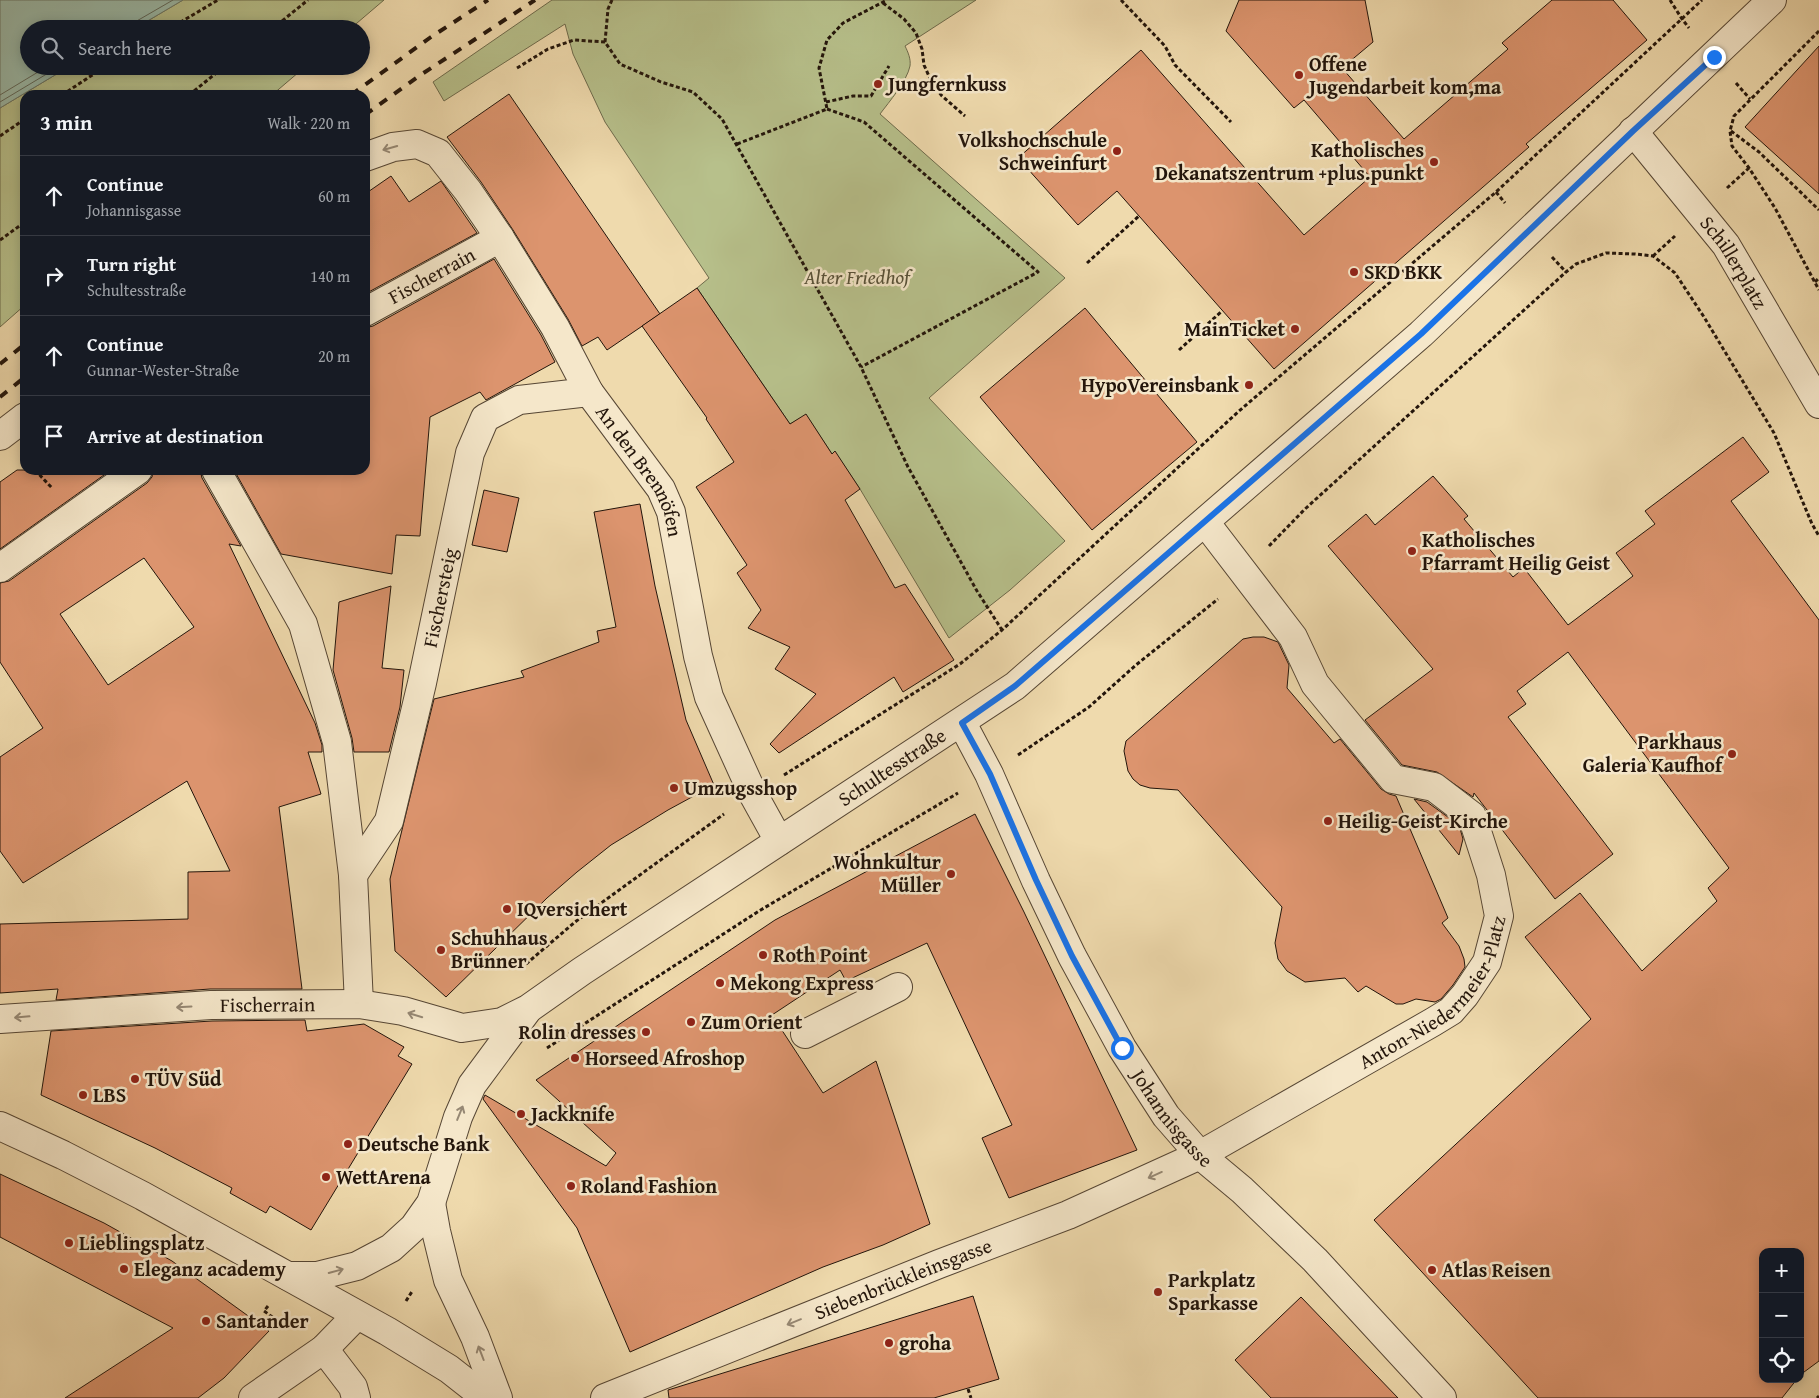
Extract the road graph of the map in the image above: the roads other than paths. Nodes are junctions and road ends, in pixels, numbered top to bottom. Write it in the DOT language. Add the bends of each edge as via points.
graph roads {
  1 [pos="1772,0"];
  2 [pos="1633,131"];
  3 [pos="370,155"];
  4 [pos="500,238"];
  5 [pos="370,309"];
  6 [pos="589,392"];
  7 [pos="1819,404"];
  8 [pos="20,421"];
  9 [pos="0,436"];
  10 [pos="131,475"];
  11 [pos="219,475"];
  12 [pos="1205,522"];
  13 [pos="0,568"];
  14 [pos="962,723"];
  15 [pos="779,841"];
  16 [pos="353,875"];
  17 [pos="898,986"];
  18 [pos="359,1004"];
  19 [pos="528,1009"];
  20 [pos="0,1018"];
  21 [pos="805,1034"];
  22 [pos="0,1126"];
  23 [pos="1200,1155"];
  24 [pos="431,1203"];
  25 [pos="288,1276"];
  26 [pos="357,1315"];
  27 [pos="324,1349"];
  28 [pos="354,1392"];
  29 [pos="253,1398"];
  30 [pos="486,1398"];
  31 [pos="498,1398"];
  32 [pos="605,1398"];
  33 [pos="1442,1398"];
  1 -- 2 [label="street, Schultesstraße"];
  2 -- 7 [label="street, Schillerplatz" via="1726,245"];
  2 -- 12 [label="street, Schultesstraße" via="1421,334"];
  4 -- 3 [label="street, An den Brennöfen, one-way" via="438,153 417,144 393,146"];
  4 -- 5 [label="street, Fischerrain"];
  4 -- 6 [label="street, An den Brennöfen" via="556,327"];
  6 -- 15 [label="street, An den Brennöfen" via="661,489 671,512 698,656 709,697 753,794"];
  6 -- 16 [label="street, Fischersteig" via="519,400 485,418 470,453 390,821"];
  8 -- 9 [label="street"];
  10 -- 13 [label="street"];
  11 -- 16 [label="street" via="303,624 337,742"];
  12 -- 14 [label="street, Schultesstraße" via="1015,686"];
  12 -- 23 [label="street, Anton-Niedermeier-Platz" via="1293,637 1315,684 1393,779 1434,787 1472,816 1491,875 1499,916 1487,962 1451,1010"];
  14 -- 15 [label="street, Schultesstraße"];
  14 -- 23 [label="street, Johannisgasse" via="990,774 1072,956 1122,1048 1166,1116"];
  15 -- 19 [label="street, Schultesstraße"];
  16 -- 18 [label="street"];
  17 -- 21 [label="street"];
  19 -- 18 [label="street, Fischerrain, one-way" via="502,1022 462,1028 403,1011"];
  18 -- 20 [label="street, Fischerrain, one-way" via="211,1005"];
  24 -- 19 [label="street, one-way" via="458,1117 472,1085"];
  22 -- 25 [label="street" via="143,1196"];
  23 -- 32 [label="street, Siebenbrückleinsgasse, one-way" via="1068,1215"];
  23 -- 33 [label="street, Johannisgasse" via="1315,1260"];
  25 -- 24 [label="street, one-way" via="317,1276 357,1266 391,1248 414,1227"];
  31 -- 24 [label="street, one-way" via="475,1337 448,1280"];
  25 -- 26 [label="street"];
  26 -- 27 [label="street"];
  26 -- 30 [label="street" via="449,1369"];
  27 -- 28 [label="street"];
  27 -- 29 [label="street"];
}
